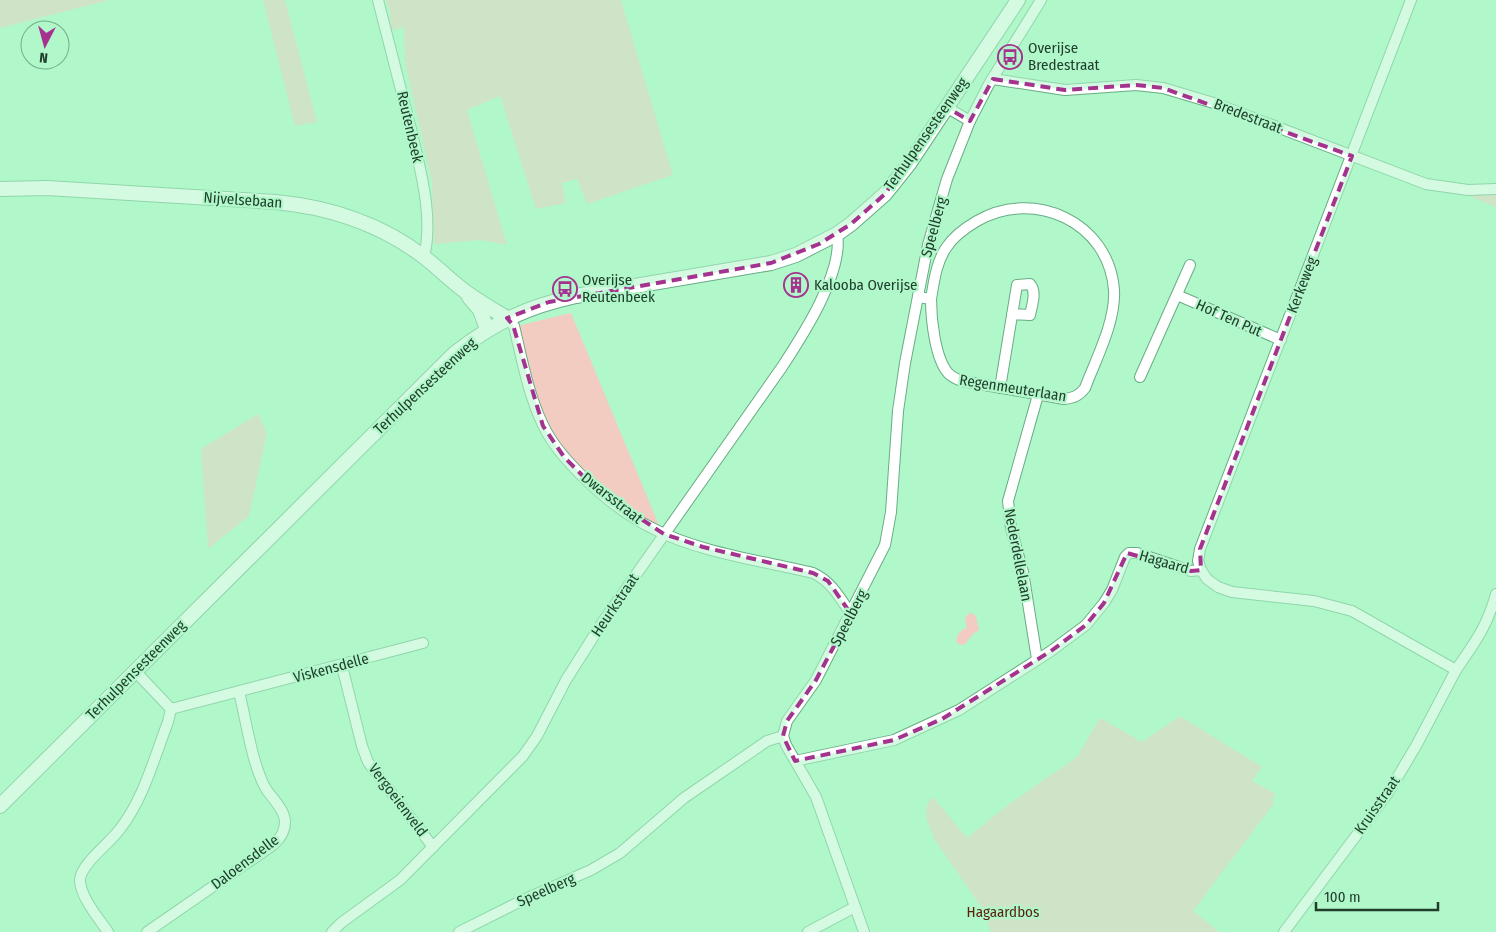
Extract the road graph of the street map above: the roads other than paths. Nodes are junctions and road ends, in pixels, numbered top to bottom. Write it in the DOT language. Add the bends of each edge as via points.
graph roads {
  1 [pos="378,0"];
  2 [pos="1018,0"];
  3 [pos="1041,0"];
  4 [pos="1412,0"];
  5 [pos="993,79"];
  6 [pos="946,107"];
  7 [pos="970,121"];
  8 [pos="1352,156"];
  9 [pos="1496,188"];
  10 [pos="0,189"];
  11 [pos="837,234"];
  12 [pos="424,257"];
  13 [pos="1190,265"];
  14 [pos="921,283"];
  15 [pos="933,286"];
  16 [pos="463,290"];
  17 [pos="1177,295"];
  18 [pos="918,297"];
  19 [pos="931,299"];
  20 [pos="1012,314"];
  21 [pos="507,318"];
  22 [pos="487,329"];
  23 [pos="1281,340"];
  24 [pos="1140,378"];
  25 [pos="1000,388"];
  26 [pos="1038,395"];
  27 [pos="664,534"];
  28 [pos="1201,570"];
  29 [pos="1496,594"];
  30 [pos="851,614"];
  31 [pos="1493,620"];
  32 [pos="423,644"];
  33 [pos="1036,659"];
  34 [pos="342,666"];
  35 [pos="1456,670"];
  36 [pos="135,671"];
  37 [pos="239,692"];
  38 [pos="172,709"];
  39 [pos="783,736"];
  40 [pos="795,761"];
  41 [pos="0,806"];
  42 [pos="433,847"];
  43 [pos="855,906"];
  44 [pos="108,932"];
  45 [pos="147,932"];
  46 [pos="332,932"];
  47 [pos="459,932"];
  48 [pos="808,932"];
  49 [pos="864,932"];
  50 [pos="1284,932"];
  1 -- 12 [label="street, Reutenbeek" via="422,180 428,232"];
  2 -- 6 [label="main road, Terhulpensesteenweg"];
  3 -- 5 [label="street, Speelberg"];
  4 -- 8 [label="street, Kerkeweg"];
  5 -- 7 [label="street, Speelberg"];
  5 -- 8 [label="street, Bredestraat" via="1065,90 1136,85 1163,88 1217,104"];
  6 -- 7 [label="street"];
  6 -- 11 [label="main road, Terhulpensesteenweg" via="885,194"];
  7 -- 14 [label="street, Speelberg" via="947,179"];
  8 -- 9 [label="street, Bredestraat" via="1426,184 1468,190"];
  8 -- 23 [label="street, Kerkeweg"];
  10 -- 12 [label="main road, Nijvelsebaan" via="47,188 296,204 331,211 366,224"];
  11 -- 21 [label="main road, Terhulpensesteenweg" via="771,263 576,296 532,307"];
  11 -- 27 [label="street, Heurkstraat" via="836,261 799,341"];
  12 -- 16 [label="main road, Nijvelsebaan"];
  13 -- 17 [label="street, Hof Ten Put"];
  14 -- 15 [label="street"];
  14 -- 18 [label="street, Speelberg"];
  15 -- 19 [label="street, Regenmeuterlaan"];
  15 -- 26 [label="street, Regenmeuterlaan" via="946,247 968,226 997,212 1030,207 1046,210 1073,222 1096,242 1111,273 1114,290 1104,338 1081,393 1064,399"];
  16 -- 21 [label="main road, Nijvelsebaan"];
  16 -- 22 [label="main road, Nijvelsebaan" via="480,310"];
  17 -- 23 [label="street, Hof Ten Put"];
  17 -- 24 [label="street, Hof Ten Put"];
  18 -- 19 [label="street"];
  18 -- 30 [label="street, Speelberg" via="898,411 889,529 879,561"];
  19 -- 25 [label="street, Regenmeuterlaan" via="941,362 947,372 962,381"];
  20 -- 25 [label="street"];
  21 -- 22 [label="main road, Terhulpensesteenweg"];
  21 -- 27 [label="street, Dwarsstraat" via="514,326 533,401 555,447 597,490 624,512"];
  22 -- 36 [label="main road, Terhulpensesteenweg" via="455,353"];
  23 -- 28 [label="street, Kerkeweg" via="1200,549 1198,560"];
  25 -- 26 [label="street, Regenmeuterlaan"];
  26 -- 33 [label="street, Nederdellelaan" via="1008,501"];
  27 -- 30 [label="street, Dwarsstraat" via="703,548 813,573 828,581"];
  27 -- 42 [label="street, Heurkstraat" via="602,622 528,749"];
  28 -- 33 [label="street, Hagaard" via="1191,571 1129,553 1112,590 1095,615 1076,633"];
  28 -- 35 [label="street, Hagaard" via="1207,580 1232,592 1314,601 1352,611"];
  29 -- 31 [label="street"];
  30 -- 39 [label="street, Speelberg" via="816,680 787,722"];
  31 -- 35 [label="street"];
  32 -- 34 [label="street, Viskensdelle"];
  33 -- 40 [label="street, Hagaard" via="959,710 901,737"];
  34 -- 37 [label="street, Viskensdelle"];
  34 -- 42 [label="street, Vergoeienveld" via="368,762"];
  35 -- 50 [label="street, Kruisstraat" via="1388,793"];
  36 -- 38 [label="street"];
  36 -- 41 [label="main road, Terhulpensesteenweg"];
  37 -- 38 [label="street"];
  37 -- 45 [label="street, Daloensdelle" via="258,770 284,816 284,832 273,845"];
  38 -- 44 [label="street" via="131,814 82,872 80,888"];
  39 -- 40 [label="street"];
  39 -- 47 [label="street, Speelberg" via="766,741 684,798 620,853"];
  40 -- 43 [label="street" via="816,797"];
  42 -- 46 [label="street, Heurkstraat" via="390,888"];
  43 -- 48 [label="street"];
  43 -- 49 [label="street"];
}
